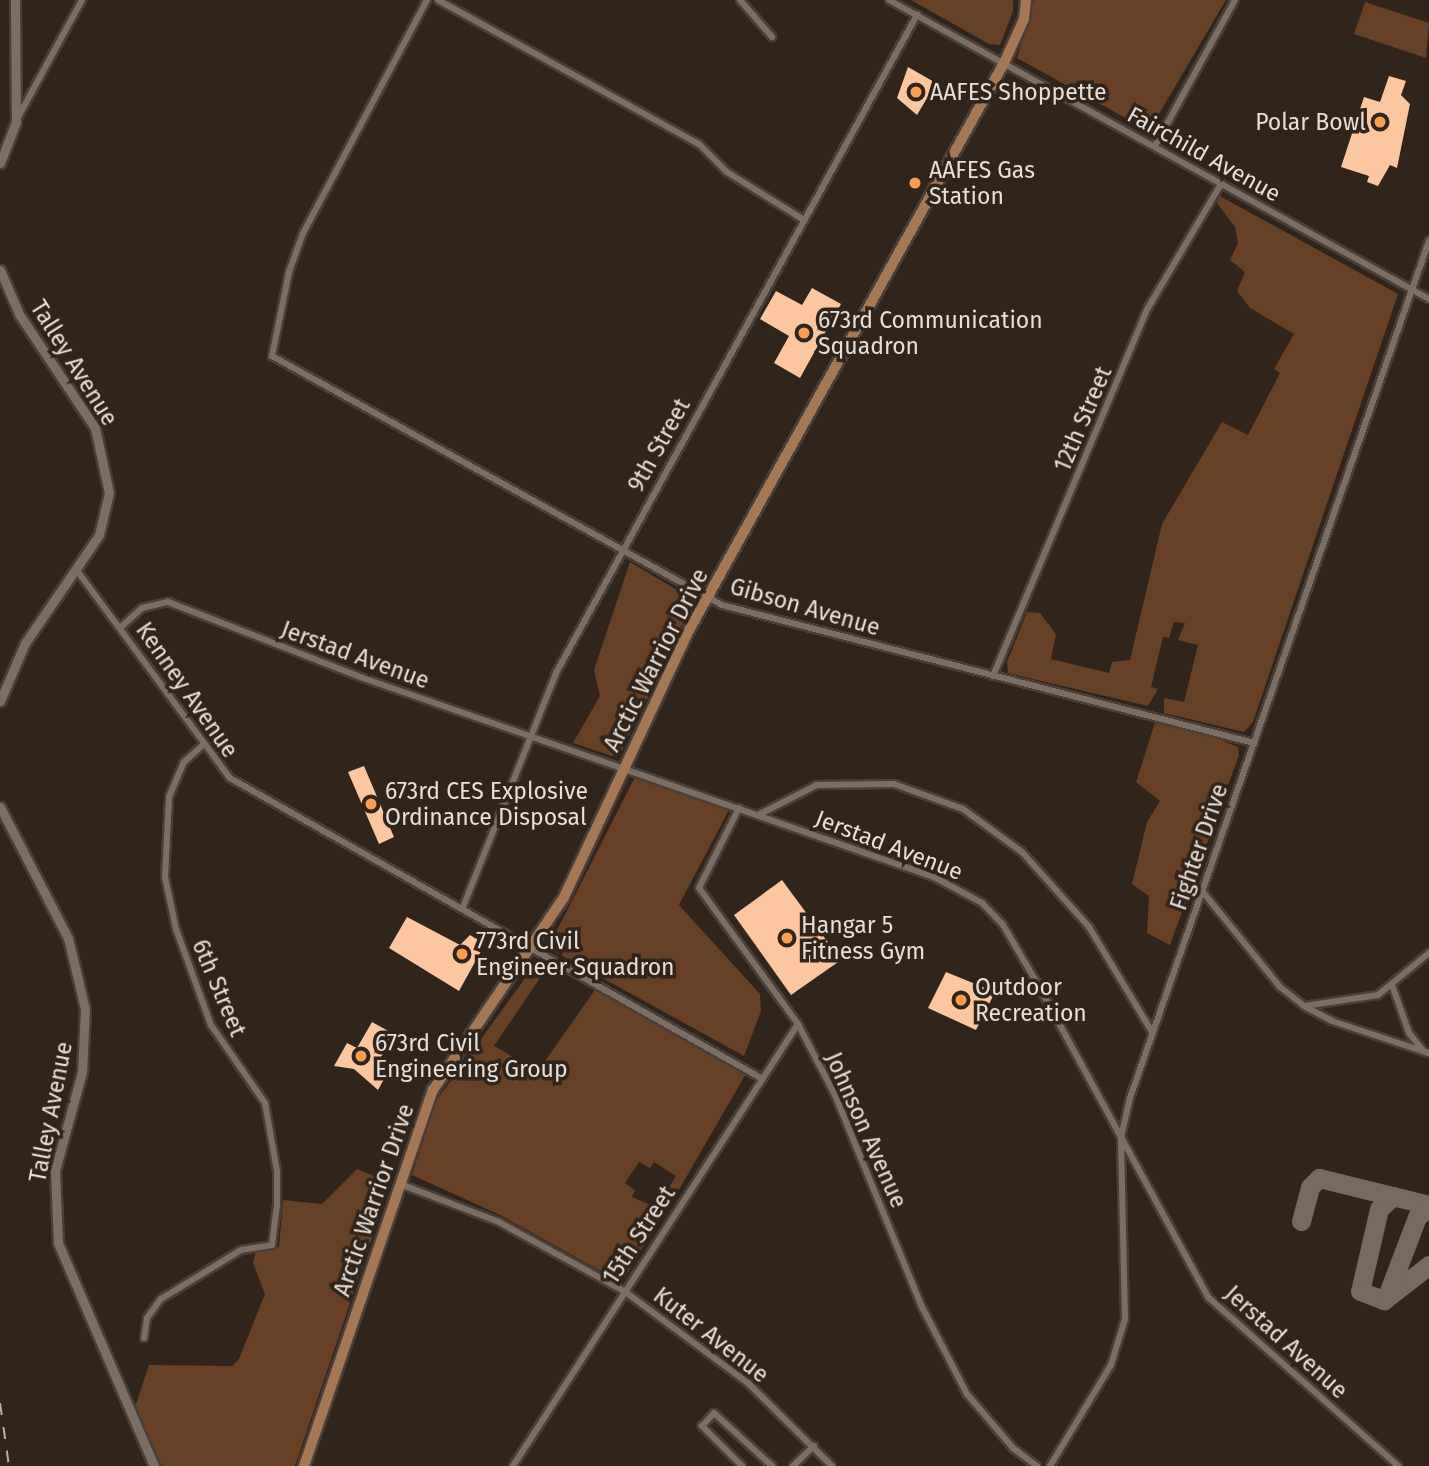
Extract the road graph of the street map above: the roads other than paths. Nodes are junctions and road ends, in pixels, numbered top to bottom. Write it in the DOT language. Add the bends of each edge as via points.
graph roads {
  1 [pos="15,0"];
  2 [pos="82,0"];
  3 [pos="427,0"];
  4 [pos="438,0"];
  5 [pos="740,0"];
  6 [pos="889,0"];
  7 [pos="1026,0"];
  8 [pos="1235,0"];
  9 [pos="917,16"];
  10 [pos="772,37"];
  11 [pos="1004,63"];
  12 [pos="16,122"];
  13 [pos="1154,146"];
  14 [pos="0,163"];
  15 [pos="1221,184"];
  16 [pos="804,220"];
  17 [pos="1429,241"];
  18 [pos="0,270"];
  19 [pos="1412,290"];
  20 [pos="1429,299"];
  21 [pos="621,548"];
  22 [pos="78,572"];
  23 [pos="709,596"];
  24 [pos="121,627"];
  25 [pos="993,676"];
  26 [pos="0,701"];
  27 [pos="527,734"];
  28 [pos="1254,743"];
  29 [pos="203,745"];
  30 [pos="622,768"];
  31 [pos="0,807"];
  32 [pos="739,808"];
  33 [pos="760,814"];
  34 [pos="1202,891"];
  35 [pos="463,907"];
  36 [pos="532,946"];
  37 [pos="1429,953"];
  38 [pos="1392,985"];
  39 [pos="1304,1006"];
  40 [pos="799,1024"];
  41 [pos="1152,1032"];
  42 [pos="1426,1052"];
  43 [pos="761,1078"];
  44 [pos="1121,1137"];
  45 [pos="400,1184"];
  46 [pos="624,1291"];
  47 [pos="144,1338"];
  48 [pos="814,1446"];
  49 [pos="154,1466"];
  50 [pos="304,1466"];
  51 [pos="513,1466"];
  52 [pos="742,1466"];
  53 [pos="772,1466"];
  54 [pos="793,1466"];
  55 [pos="832,1466"];
  56 [pos="1037,1466"];
  57 [pos="1050,1466"];
  58 [pos="1398,1466"];
  1 -- 12 [label="street"];
  2 -- 12 [label="street"];
  3 -- 21 [label="street, Gibson Avenue" via="303,233 272,356"];
  4 -- 16 [label="street" via="699,144 727,173"];
  5 -- 10 [label="street"];
  6 -- 9 [label="street, Fairchild Avenue"];
  7 -- 11 [label="main road, Arctic Warrior Drive" via="1024,19"];
  8 -- 13 [label="street"];
  9 -- 11 [label="street, Fairchild Avenue"];
  9 -- 16 [label="street, 9th Street"];
  11 -- 13 [label="street, Fairchild Avenue"];
  11 -- 23 [label="main road, Arctic Warrior Drive"];
  12 -- 14 [label="street"];
  13 -- 15 [label="street, Fairchild Avenue"];
  15 -- 19 [label="street, Fairchild Avenue"];
  15 -- 25 [label="street, 12th Street" via="1148,309"];
  16 -- 21 [label="street, 9th Street"];
  17 -- 19 [label="street, Fighter Drive"];
  18 -- 22 [label="street, Talley Avenue" via="19,314 102,446 108,507"];
  19 -- 20 [label="street, Fairchild Avenue"];
  19 -- 28 [label="street, Fighter Drive"];
  21 -- 23 [label="street, Gibson Avenue"];
  21 -- 27 [label="street, 9th Street"];
  22 -- 24 [label="street, Kenney Avenue"];
  22 -- 26 [label="street, Talley Avenue" via="25,643"];
  23 -- 25 [label="street, Gibson Avenue" via="738,611"];
  23 -- 30 [label="main road, Arctic Warrior Drive"];
  24 -- 27 [label="street, Jerstad Avenue" via="153,603 168,602"];
  24 -- 29 [label="street, Kenney Avenue"];
  25 -- 28 [label="street, Gibson Avenue"];
  27 -- 30 [label="street, Jerstad Avenue"];
  27 -- 35 [label="street, 9th Street"];
  28 -- 34 [label="street, Fighter Drive"];
  29 -- 35 [label="street, Kenney Avenue" via="230,778"];
  29 -- 47 [label="street, 6th Street" via="184,762 169,797 165,877 176,929 211,1025 264,1103 277,1171 272,1245 241,1250 160,1299 147,1318"];
  30 -- 32 [label="street, Jerstad Avenue"];
  30 -- 36 [label="main road, Arctic Warrior Drive" via="564,897"];
  31 -- 49 [label="street, Talley Avenue" via="68,938 85,1009 82,1072 55,1171 58,1243"];
  32 -- 33 [label="street, Jerstad Avenue"];
  32 -- 40 [label="street, Johnson Avenue" via="699,888"];
  33 -- 41 [label="street" via="817,785 894,784 962,809 1022,852 1090,927"];
  33 -- 44 [label="street, Jerstad Avenue" via="934,877 982,903 1003,925"];
  34 -- 39 [label="street" via="1280,987"];
  34 -- 41 [label="street, Fighter Drive"];
  35 -- 36 [label="street, Kenney Avenue"];
  36 -- 43 [label="street, Kenney Avenue"];
  36 -- 45 [label="main road, Arctic Warrior Drive" via="433,1090"];
  37 -- 38 [label="street"];
  38 -- 39 [label="street" via="1364,1000"];
  38 -- 42 [label="street" via="1409,1034"];
  39 -- 42 [label="street" via="1332,1021"];
  40 -- 43 [label="street, 15th Street"];
  40 -- 56 [label="street, Johnson Avenue" via="835,1095 921,1306 967,1394 1013,1448"];
  41 -- 44 [label="street, Fighter Drive"];
  43 -- 46 [label="street, 15th Street"];
  44 -- 57 [label="street, Fighter Drive" via="1125,1320 1111,1365"];
  44 -- 58 [label="street, Jerstad Avenue" via="1209,1298"];
  45 -- 46 [label="street, Kuter Avenue" via="499,1222"];
  45 -- 50 [label="main road, Arctic Warrior Drive"];
  46 -- 48 [label="street, Kuter Avenue" via="712,1354"];
  46 -- 51 [label="street, 15th Street"];
  48 -- 54 [label="street"];
  48 -- 55 [label="street, Kuter Avenue"];
  52 -- 53 [label="street" via="702,1426 715,1413"];
}
